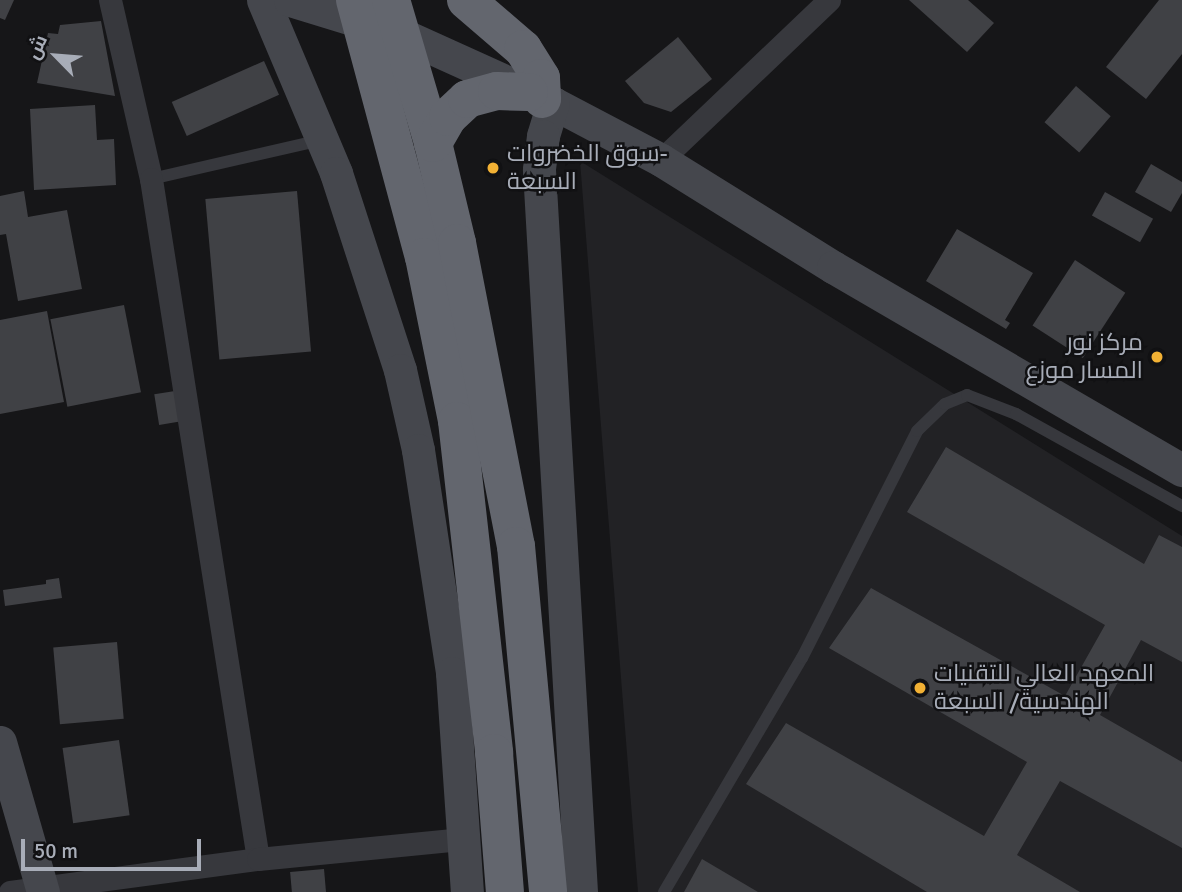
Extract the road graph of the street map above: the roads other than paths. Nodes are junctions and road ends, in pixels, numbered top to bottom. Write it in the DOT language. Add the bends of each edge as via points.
graph roads {
  1 [pos="110,0"];
  2 [pos="263,0"];
  3 [pos="290,0"];
  4 [pos="466,0"];
  5 [pos="829,0"];
  6 [pos="377,13"];
  7 [pos="541,98"];
  8 [pos="321,139"];
  9 [pos="433,143"];
  10 [pos="661,160"];
  11 [pos="151,179"];
  12 [pos="1182,470"];
  13 [pos="1182,506"];
  14 [pos="0,743"];
  15 [pos="463,839"];
  16 [pos="258,859"];
  17 [pos="32,891"];
  18 [pos="465,892"];
  19 [pos="505,892"];
  20 [pos="548,892"];
  21 [pos="580,892"];
  22 [pos="664,892"];
  1 -- 11 [label="street"];
  2 -- 8 [label="street"];
  3 -- 6 [label="street"];
  4 -- 7 [label="highway" via="523,49 541,78"];
  5 -- 10 [label="street"];
  6 -- 7 [label="street"];
  6 -- 9 [label="highway"];
  6 -- 19 [label="highway" via="457,421"];
  7 -- 9 [label="highway" via="497,91 467,99 448,117"];
  7 -- 10 [label="street"];
  7 -- 21 [label="street" via="539,170"];
  8 -- 11 [label="lane"];
  8 -- 15 [label="street" via="337,173 382,308 418,450 452,673"];
  9 -- 20 [label="highway" via="489,396 516,545"];
  10 -- 12 [label="street" via="833,267"];
  11 -- 16 [label="street"];
  13 -- 22 [label="lane" via="1016,414 967,395 945,404 917,432 802,658"];
  14 -- 17 [label="street"];
  15 -- 16 [label="street"];
  15 -- 18 [label="street"];
  16 -- 17 [label="street"];
}
